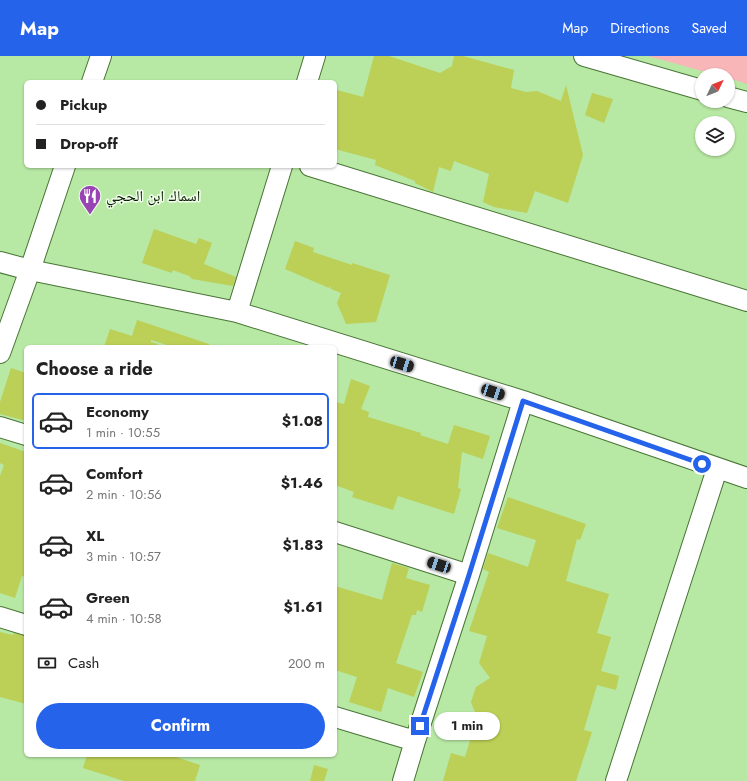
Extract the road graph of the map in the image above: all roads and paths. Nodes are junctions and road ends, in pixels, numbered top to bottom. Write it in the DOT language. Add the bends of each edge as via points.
graph roads {
  1 [pos="101,56"];
  2 [pos="315,56"];
  3 [pos="584,56"];
  4 [pos="93,80"];
  5 [pos="308,80"];
  6 [pos="695,88"];
  7 [pos="735,99"];
  8 [pos="747,102"];
  9 [pos="64,168"];
  10 [pos="281,168"];
  11 [pos="316,168"];
  12 [pos="0,262"];
  13 [pos="30,270"];
  14 [pos="747,301"];
  15 [pos="237,312"];
  16 [pos="0,353"];
  17 [pos="523,401"];
  18 [pos="0,427"];
  19 [pos="24,434"];
  20 [pos="717,469"];
  21 [pos="747,478"];
  22 [pos="337,533"];
  23 [pos="469,575"];
  24 [pos="0,617"];
  25 [pos="24,624"];
  26 [pos="337,718"];
  27 [pos="415,741"];
  28 [pos="403,781"];
  29 [pos="616,781"];
  1 -- 4 [label="street"];
  2 -- 5 [label="street"];
  3 -- 6 [label="street"];
  7 -- 8 [label="street"];
  9 -- 13 [label="street"];
  10 -- 15 [label="street"];
  11 -- 14 [label="street"];
  12 -- 13 [label="street"];
  13 -- 15 [label="street"];
  13 -- 16 [label="street"];
  15 -- 17 [label="street"];
  17 -- 20 [label="street"];
  17 -- 23 [label="street"];
  18 -- 19 [label="street"];
  20 -- 21 [label="street"];
  20 -- 29 [label="street"];
  22 -- 23 [label="street"];
  23 -- 27 [label="street"];
  24 -- 25 [label="street"];
  26 -- 27 [label="street"];
  27 -- 28 [label="street"];
}
